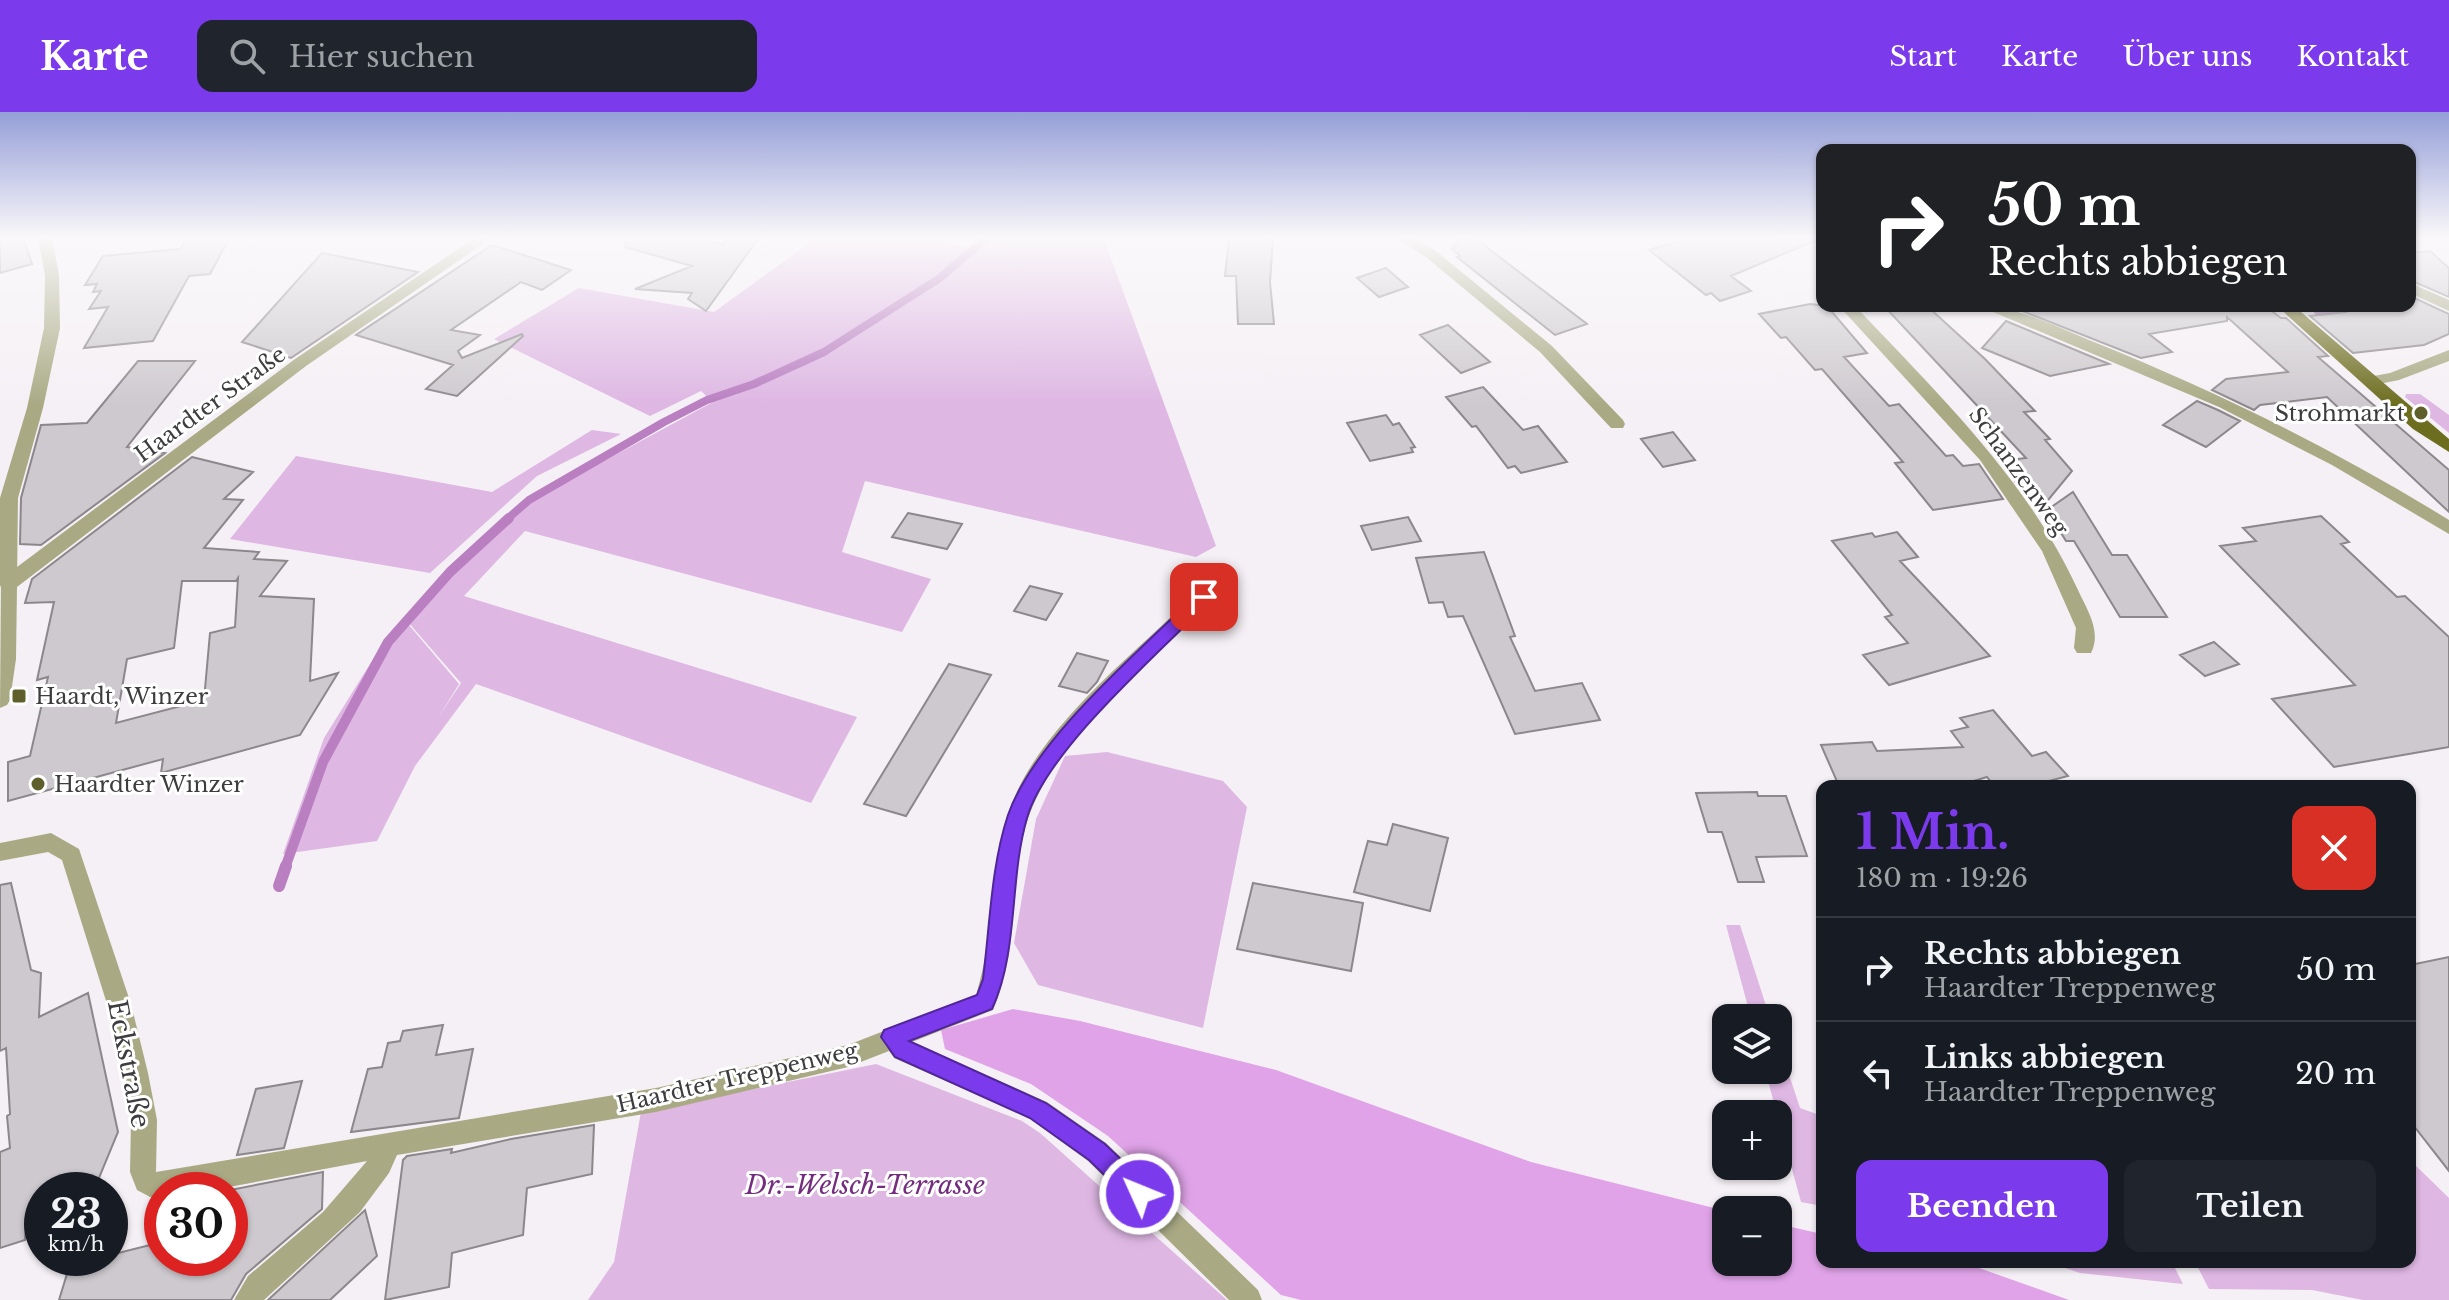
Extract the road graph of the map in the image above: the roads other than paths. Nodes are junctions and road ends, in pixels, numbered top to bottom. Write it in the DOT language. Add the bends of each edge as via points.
graph roads {
  1 [pos="52,294"];
  2 [pos="398,294"];
  3 [pos="1480,294"];
  4 [pos="2425,294"];
  5 [pos="2449,306"];
  6 [pos="1853,312"];
  7 [pos="2003,312"];
  8 [pos="2292,312"];
  9 [pos="2446,361"];
  10 [pos="2369,381"];
  11 [pos="1617,424"];
  12 [pos="2449,447"];
  13 [pos="2449,528"];
  14 [pos="8,584"];
  15 [pos="1204,597"];
  16 [pos="2084,648"];
  17 [pos="0,700"];
  18 [pos="0,852"];
  19 [pos="892,1037"];
  20 [pos="389,1144"];
  21 [pos="248,1300"];
  22 [pos="1248,1300"];
  1 -- 14 [label="street" via="48,359 9,498"];
  2 -- 14 [label="street, Haardter Straße"];
  3 -- 11 [label="street" via="1546,349"];
  4 -- 5 [label="street"];
  6 -- 16 [label="street, Schanzenweg" via="1986,456 2050,549 2086,628"];
  7 -- 13 [label="street" via="2253,415 2371,478"];
  8 -- 10 [label="main road"];
  9 -- 10 [label="street"];
  10 -- 12 [label="main road"];
  14 -- 17 [label="street"];
  15 -- 19 [label="street, Haardter Treppenweg" via="1070,733 1032,783 1009,850 994,979 985,1002"];
  18 -- 20 [label="street, Eckstraße" via="51,842 71,855 136,1073 146,1181 166,1186"];
  19 -- 20 [label="street, Haardter Treppenweg" via="848,1056 656,1100"];
  19 -- 22 [label="street" via="903,1050 1038,1110 1097,1152"];
  20 -- 21 [label="street" via="361,1192"];
}
